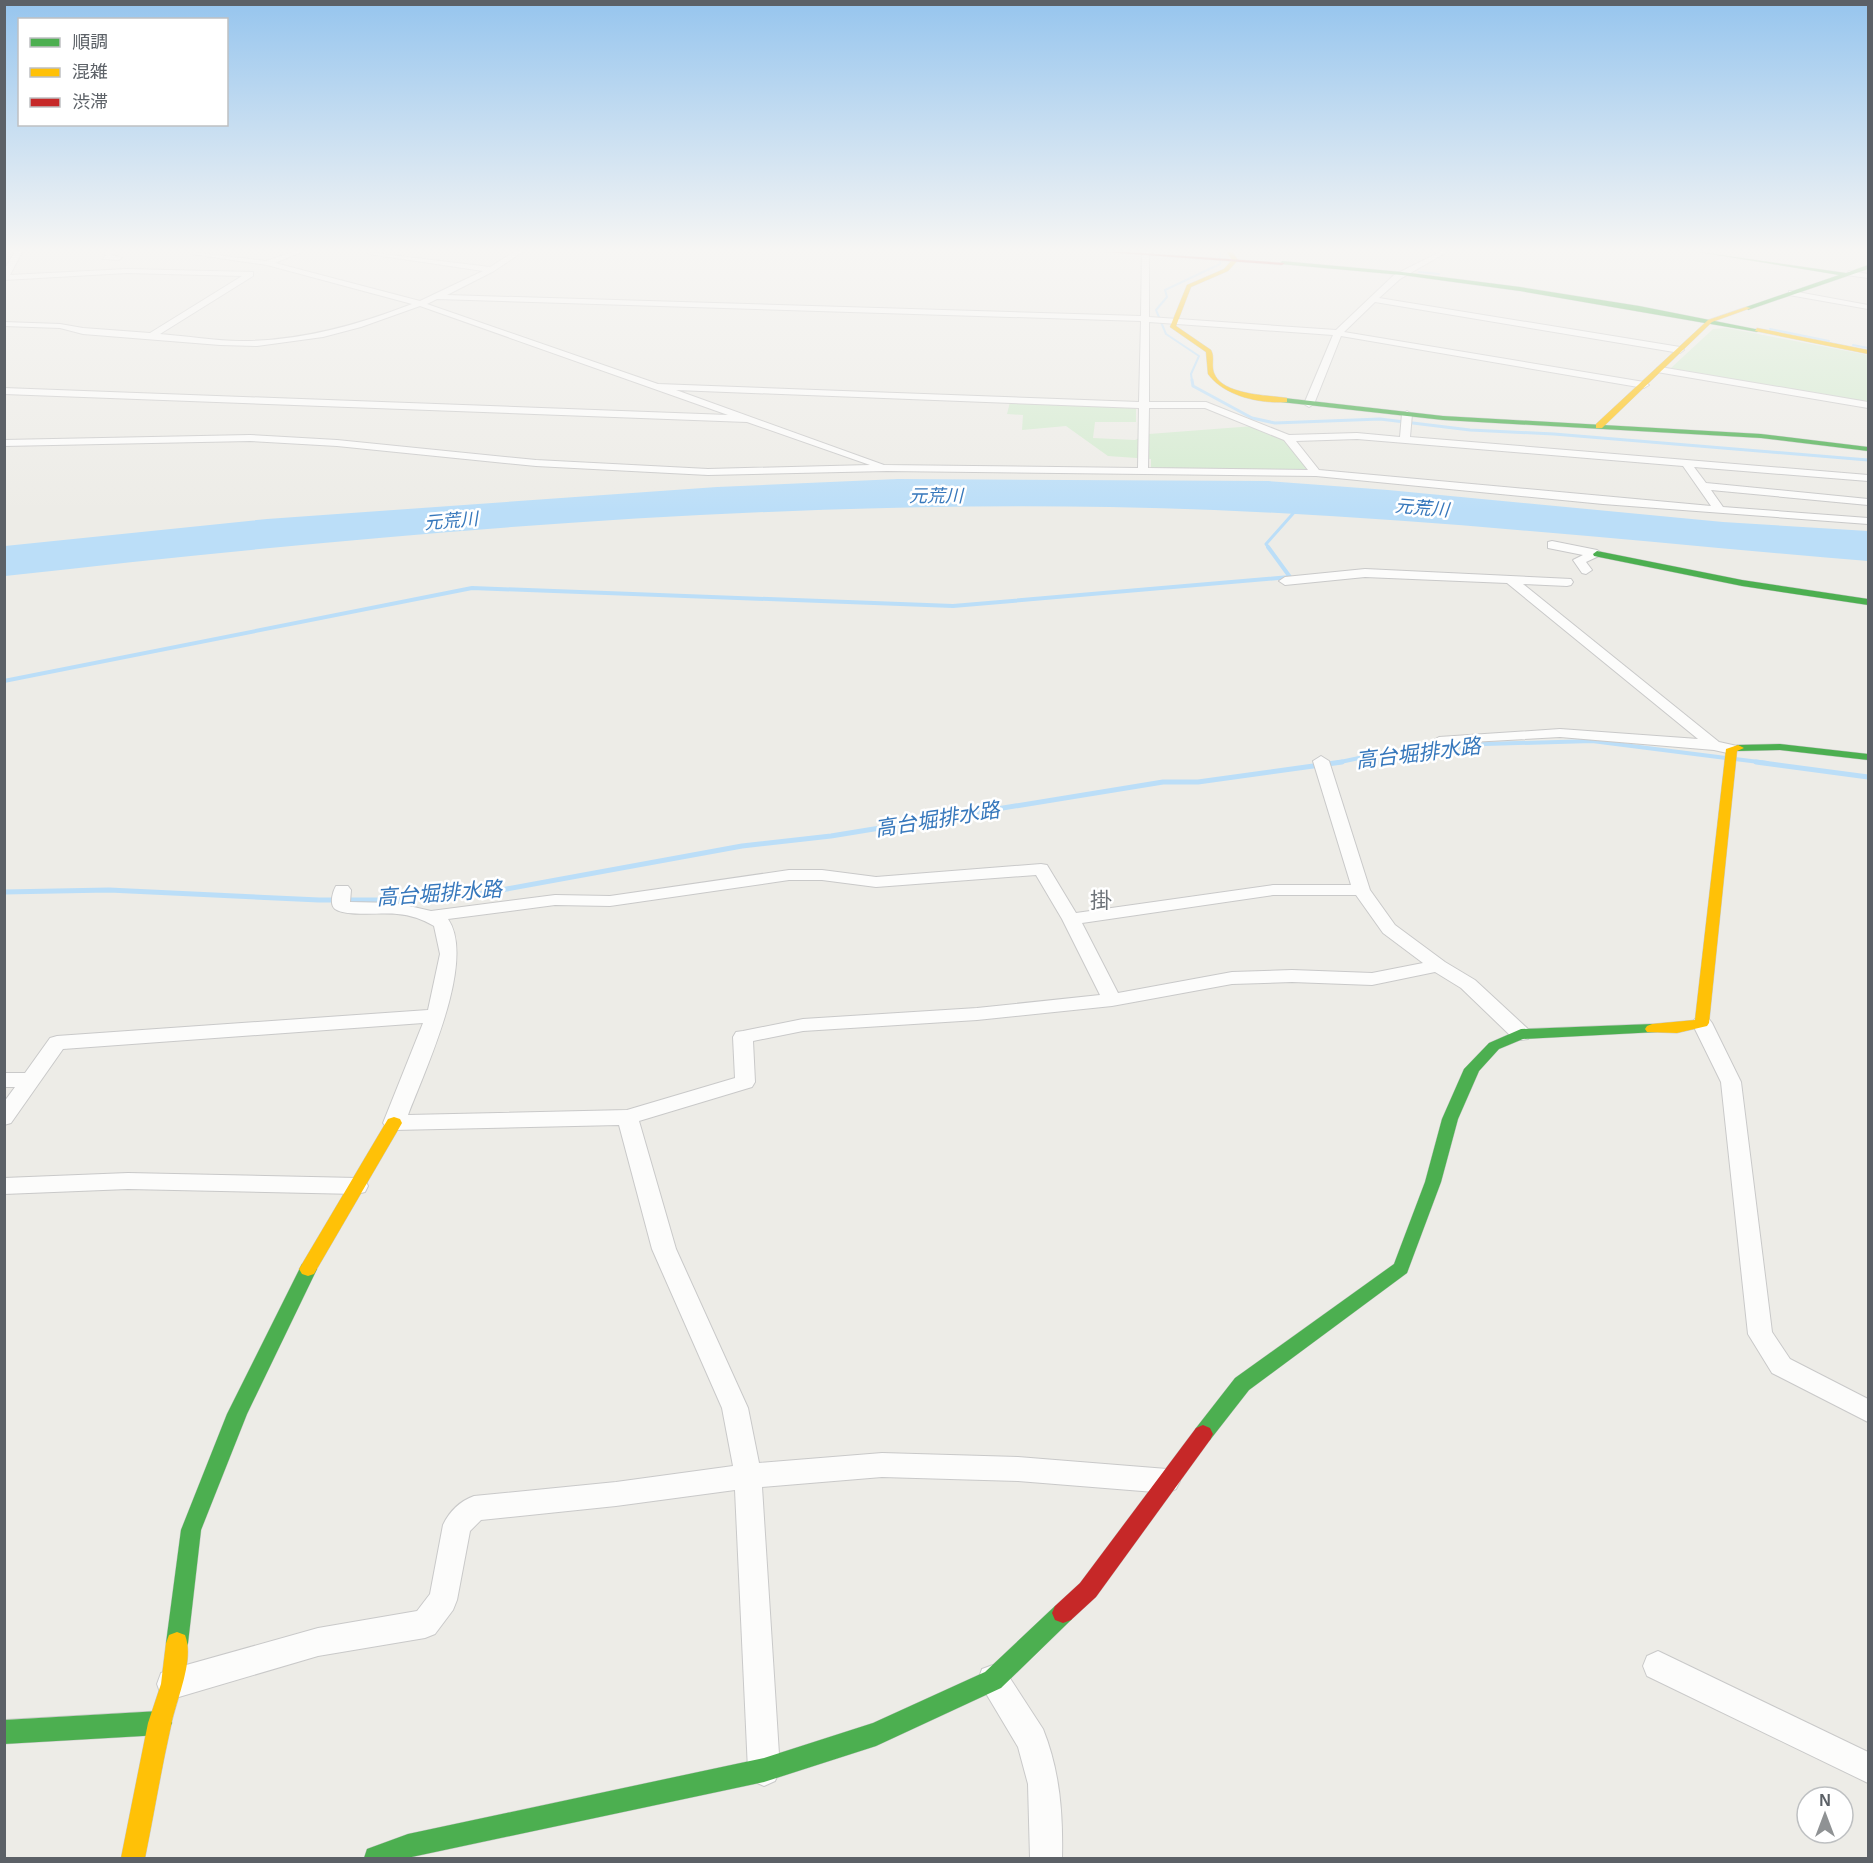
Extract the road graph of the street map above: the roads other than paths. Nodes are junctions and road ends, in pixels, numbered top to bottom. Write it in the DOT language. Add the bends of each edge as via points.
graph roads {
  1 [pos="189,339"];
  2 [pos="295,339"];
  3 [pos="521,339"];
  4 [pos="1146,339"];
  5 [pos="1188,339"];
  6 [pos="1336,339"];
  7 [pos="1374,339"];
  8 [pos="1612,339"];
  9 [pos="1691,339"];
  10 [pos="1805,339"];
  11 [pos="1680,350"];
  12 [pos="1869,351"];
  13 [pos="1660,370"];
  14 [pos="1644,384"];
  15 [pos="658,387"];
  16 [pos="4,391"];
  17 [pos="1309,404"];
  18 [pos="1144,405"];
  19 [pos="1869,405"];
  20 [pos="1407,414"];
  21 [pos="749,419"];
  22 [pos="1599,426"];
  23 [pos="1288,438"];
  24 [pos="1405,440"];
  25 [pos="4,443"];
  26 [pos="1869,449"];
  27 [pos="1686,463"];
  28 [pos="887,468"];
  29 [pos="1143,471"];
  30 [pos="1316,473"];
  31 [pos="1869,478"];
  32 [pos="1702,486"];
  33 [pos="1869,502"];
  34 [pos="1719,509"];
  35 [pos="1869,521"];
  36 [pos="1552,545"];
  37 [pos="1597,554"];
  38 [pos="1586,570"];
  39 [pos="1285,580"];
  40 [pos="1511,580"];
  41 [pos="1567,582"];
  42 [pos="1869,602"];
  43 [pos="1439,741"];
  44 [pos="1713,745"];
  45 [pos="1732,749"];
  46 [pos="1869,757"];
  47 [pos="1322,761"];
  48 [pos="342,890"];
  49 [pos="1361,890"];
  50 [pos="432,916"];
  51 [pos="1071,919"];
  52 [pos="1438,966"];
  53 [pos="1112,1000"];
  54 [pos="435,1016"];
  55 [pos="1702,1023"];
  56 [pos="1521,1034"];
  57 [pos="4,1080"];
  58 [pos="30,1080"];
  59 [pos="627,1117"];
  60 [pos="4,1118"];
  61 [pos="394,1123"];
  62 [pos="4,1186"];
  63 [pos="357,1186"];
  64 [pos="1869,1411"];
  65 [pos="748,1476"];
  66 [pos="1167,1481"];
  67 [pos="1658,1666"];
  68 [pos="993,1680"];
  69 [pos="172,1684"];
  70 [pos="160,1723"];
  71 [pos="4,1732"];
  72 [pos="1869,1768"];
  73 [pos="764,1770"];
  74 [pos="133,1858"];
  75 [pos="376,1858"];
  76 [pos="1046,1858"];
  1 -- 2 [label="street" via="237,344"];
  3 -- 15 [label="street"];
  4 -- 18 [label="street"];
  5 -- 17 [label="street" via="1209,350 1215,379 1230,389 1271,400"];
  6 -- 17 [label="street"];
  7 -- 14 [label="street"];
  8 -- 11 [label="street"];
  9 -- 11 [label="street"];
  10 -- 12 [label="street"];
  11 -- 13 [label="street"];
  13 -- 14 [label="street"];
  13 -- 19 [label="street"];
  14 -- 22 [label="street"];
  15 -- 18 [label="street"];
  15 -- 21 [label="street"];
  16 -- 21 [label="street"];
  17 -- 20 [label="street"];
  18 -- 23 [label="street" via="1206,405"];
  18 -- 29 [label="street"];
  20 -- 22 [label="street"];
  20 -- 24 [label="street"];
  21 -- 28 [label="street"];
  22 -- 26 [label="street" via="1761,436"];
  23 -- 24 [label="street" via="1357,436"];
  23 -- 30 [label="street"];
  24 -- 27 [label="street"];
  25 -- 28 [label="street" via="250,438 536,463 708,472"];
  27 -- 31 [label="street"];
  27 -- 32 [label="street"];
  28 -- 29 [label="street"];
  29 -- 30 [label="street"];
  30 -- 34 [label="street"];
  32 -- 33 [label="street"];
  32 -- 34 [label="street"];
  34 -- 35 [label="street"];
  36 -- 37 [label="street"];
  37 -- 38 [label="street" via="1579,560"];
  37 -- 42 [label="street" via="1742,583"];
  39 -- 40 [label="street" via="1365,573"];
  40 -- 41 [label="street"];
  40 -- 44 [label="street"];
  43 -- 44 [label="street" via="1560,733"];
  44 -- 45 [label="street"];
  45 -- 46 [label="street" via="1787,748"];
  45 -- 55 [label="street"];
  47 -- 49 [label="street"];
  48 -- 50 [label="street" via="341,905 347,907 410,909"];
  49 -- 51 [label="street" via="1273,890"];
  49 -- 52 [label="street" via="1389,929"];
  50 -- 51 [label="street" via="555,900 610,902 789,875 876,882 1041,869"];
  50 -- 54 [label="street" via="442,923 449,954"];
  51 -- 53 [label="street"];
  52 -- 53 [label="street" via="1372,979 1232,978"];
  52 -- 56 [label="street" via="1468,984"];
  53 -- 59 [label="street" via="977,1014 803,1024 743,1037 745,1082"];
  54 -- 58 [label="street" via="57,1043"];
  54 -- 61 [label="street"];
  55 -- 56 [label="street" via="1677,1028"];
  55 -- 64 [label="street" via="1731,1082 1760,1334 1781,1366"];
  56 -- 66 [label="street" via="1494,1046 1472,1069 1450,1119 1433,1182 1401,1268 1242,1384"];
  57 -- 58 [label="street"];
  58 -- 60 [label="street"];
  59 -- 61 [label="street"];
  59 -- 65 [label="street" via="664,1249 735,1408"];
  61 -- 63 [label="street"];
  62 -- 63 [label="street" via="128,1181"];
  63 -- 69 [label="street" via="284,1314 237,1414 191,1530"];
  65 -- 66 [label="street" via="882,1465 1018,1469"];
  65 -- 69 [label="street" via="474,1508 457,1524 443,1600 425,1624 318,1642"];
  65 -- 73 [label="street"];
  66 -- 68 [label="street" via="1088,1590"];
  67 -- 72 [label="street"];
  68 -- 73 [label="street" via="876,1734"];
  68 -- 76 [label="street" via="1032,1740 1044,1785"];
  69 -- 70 [label="street"];
  70 -- 71 [label="street"];
  70 -- 74 [label="street"];
  73 -- 75 [label="street" via="408,1846"];
}
